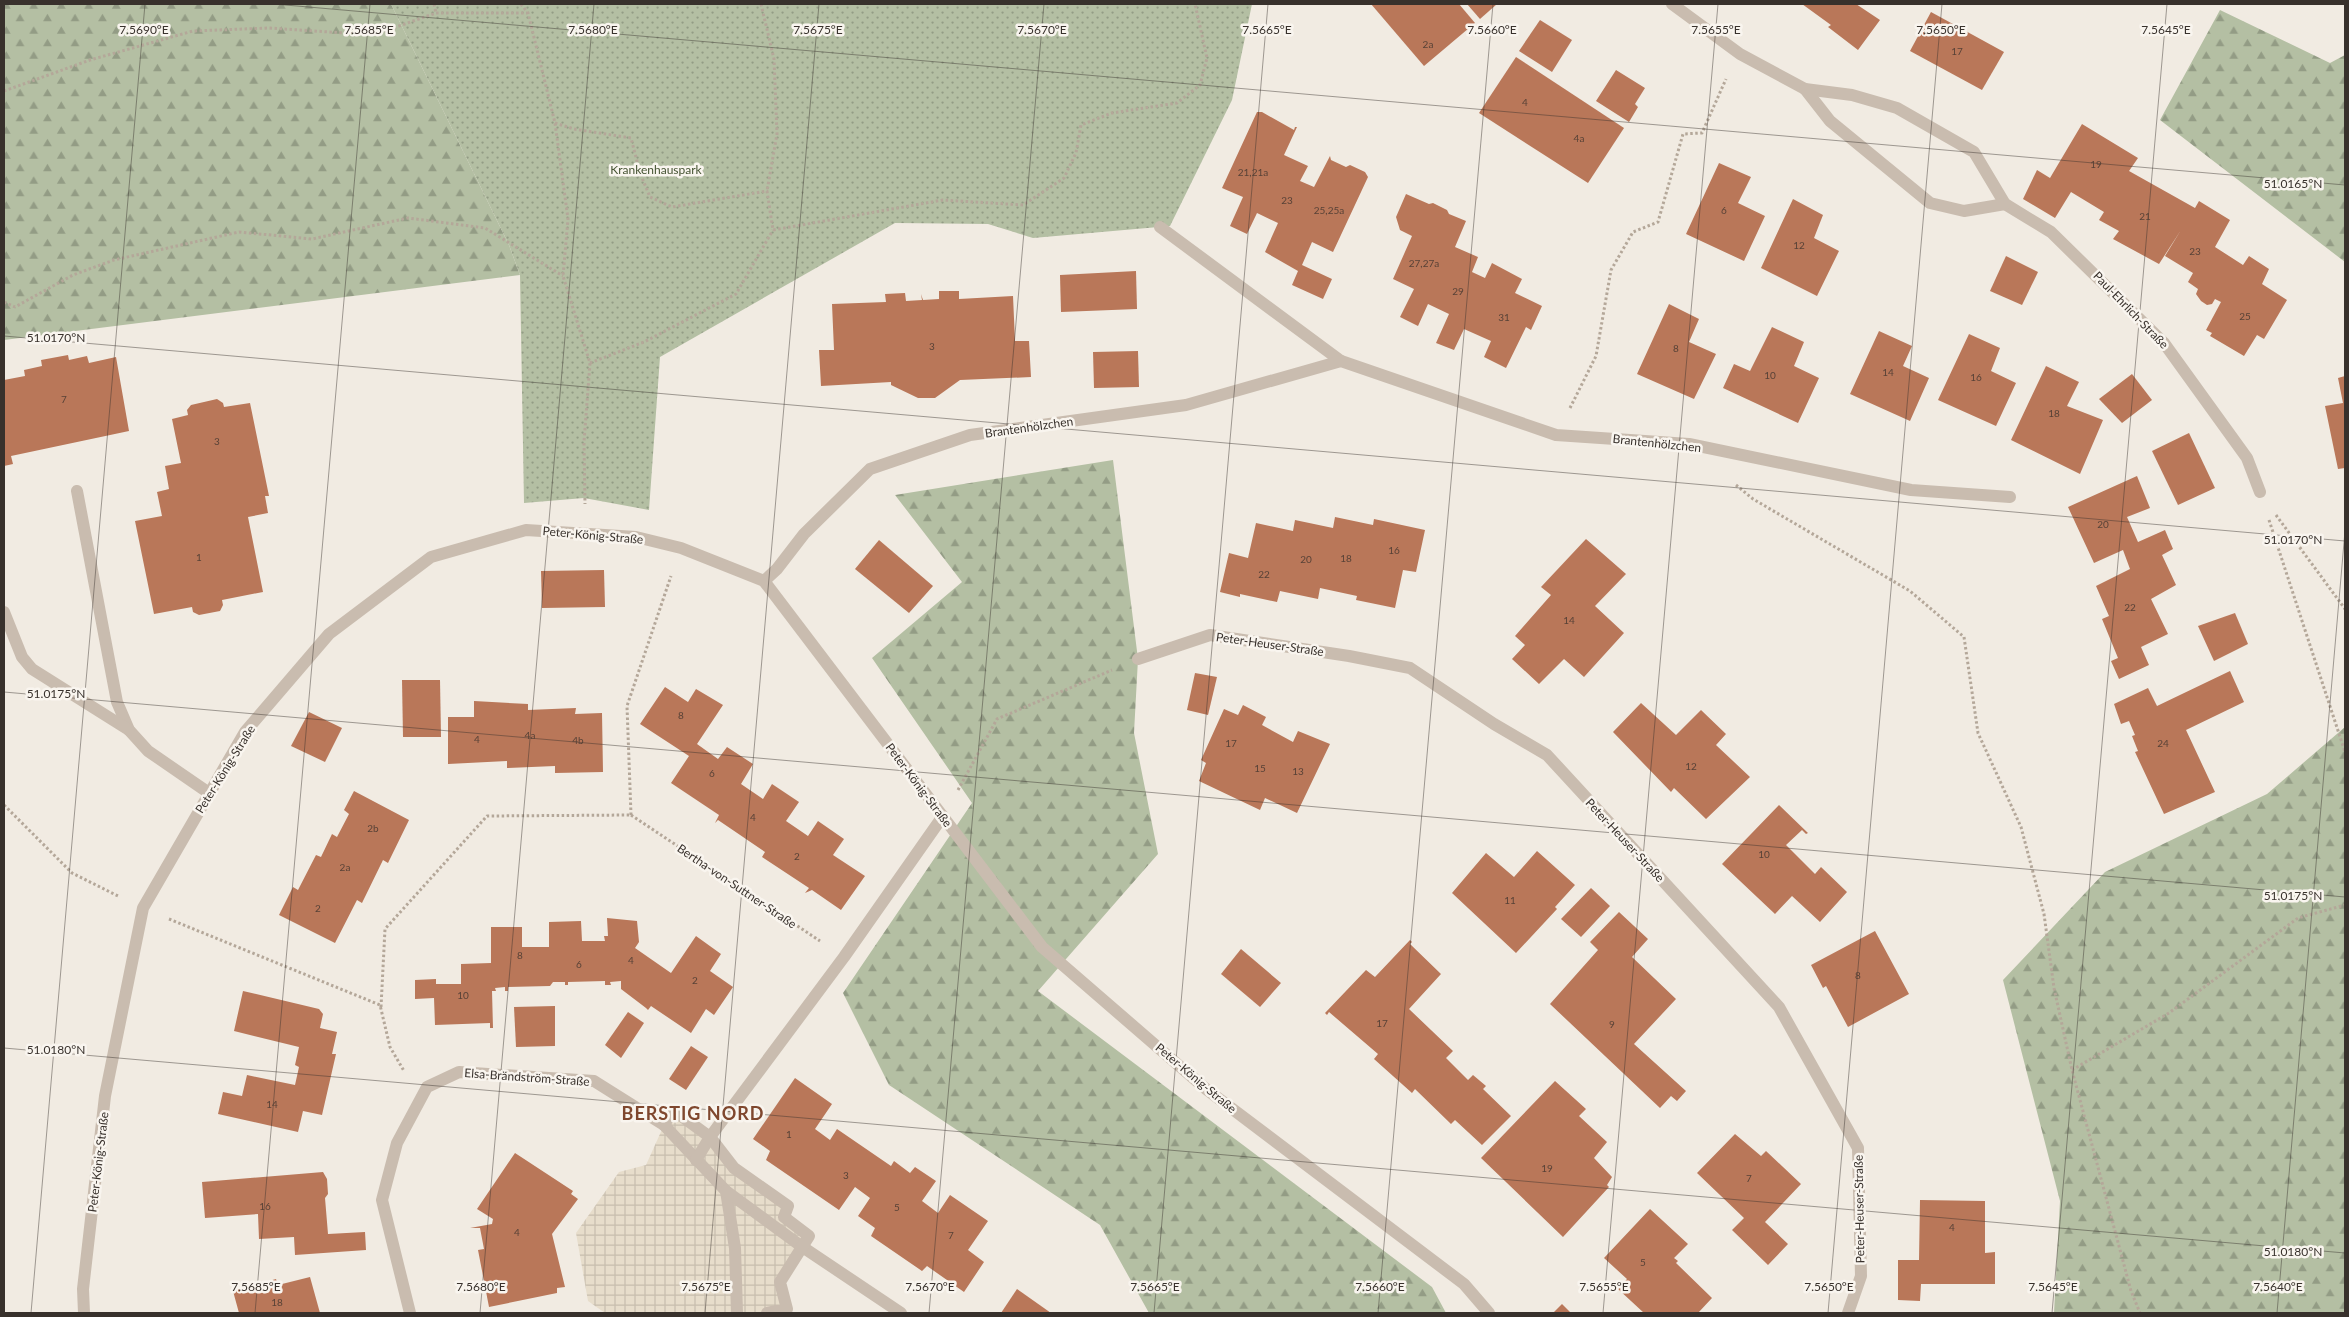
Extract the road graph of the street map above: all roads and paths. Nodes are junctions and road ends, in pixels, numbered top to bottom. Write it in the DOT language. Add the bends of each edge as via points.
graph roads {
  1 [pos="434,4"];
  2 [pos="521,4"];
  3 [pos="761,4"];
  4 [pos="1195,4"];
  5 [pos="1672,4"];
  6 [pos="436,13"];
  7 [pos="528,13"];
  8 [pos="1740,54"];
  9 [pos="1805,88"];
  10 [pos="4,92"];
  11 [pos="555,123"];
  12 [pos="767,192"];
  13 [pos="2006,204"];
  14 [pos="1160,227"];
  15 [pos="773,230"];
  16 [pos="564,276"];
  17 [pos="4,302"];
  18 [pos="1341,361"];
  19 [pos="590,363"];
  20 [pos="1556,435"];
  21 [pos="1732,481"];
  22 [pos="76,491"];
  23 [pos="2260,492"];
  24 [pos="2010,498"];
  25 [pos="586,532"];
  26 [pos="681,548"];
  27 [pos="764,581"];
  28 [pos="2345,609"];
  29 [pos="4,612"];
  30 [pos="1138,659"];
  31 [pos="129,730"];
  32 [pos="2345,752"];
  33 [pos="209,793"];
  34 [pos="4,805"];
  35 [pos="631,816"];
  36 [pos="943,816"];
  37 [pos="2345,905"];
  38 [pos="142,908"];
  39 [pos="844,957"];
  40 [pos="381,1010"];
  41 [pos="2072,1070"];
  42 [pos="420,1100"];
  43 [pos="664,1125"];
  44 [pos="710,1137"];
  45 [pos="696,1160"];
  46 [pos="726,1191"];
  47 [pos="801,1246"];
  48 [pos="84,1313"];
  49 [pos="410,1313"];
  50 [pos="737,1313"];
  51 [pos="768,1313"];
  52 [pos="901,1313"];
  53 [pos="1489,1313"];
  54 [pos="1848,1313"];
  55 [pos="2140,1313"];
  1 -- 6 [label="path"];
  2 -- 7 [label="path"];
  3 -- 12 [label="path" via="774,59 777,134"];
  4 -- 15 [label="path" via="1206,58 1200,85 1177,103 1112,113 1081,125 1076,153 1064,178 1023,205 943,200"];
  5 -- 8 [label="street, Paul-Ehrlich-Straße"];
  6 -- 7 [label="path"];
  6 -- 10 [label="path" via="382,32 269,28 193,31 90,60"];
  7 -- 11 [label="path"];
  8 -- 9 [label="street, Paul-Ehrlich-Straße"];
  8 -- 20 [label="path" via="1702,133 1683,134 1658,222 1633,232 1611,270 1596,356"];
  9 -- 13 [label="street, Paul-Ehrlich-Straße" via="1897,108 1974,152"];
  9 -- 13 [label="street, Paul-Ehrlich-Straße" via="1830,121 1930,203 1964,211"];
  11 -- 12 [label="path" via="631,138 650,197 672,207"];
  11 -- 16 [label="path" via="568,219"];
  12 -- 15 [label="path"];
  13 -- 23 [label="street, Paul-Ehrlich-Straße" via="2051,232 2164,343 2247,458"];
  14 -- 18 [label="street, Brantenhölzchen"];
  15 -- 19 [label="path" via="736,294 644,342"];
  16 -- 17 [label="path" via="485,228 408,218 312,239 239,232 114,260 73,275 15,307"];
  16 -- 19 [label="path"];
  18 -- 20 [label="street, Brantenhölzchen"];
  18 -- 27 [label="street, Brantenhölzchen" via="1186,406 970,435 870,469 804,534"];
  19 -- 25 [label="path" via="584,442"];
  20 -- 24 [label="street, Brantenhölzchen" via="1689,444 1911,490"];
  21 -- 41 [label="path" via="1753,499 1910,590 1964,637 1978,732 2022,828 2044,914 2054,988"];
  22 -- 31 [label="street" via="117,702"];
  23 -- 28 [label="path"];
  23 -- 32 [label="path"];
  25 -- 26 [label="street, Peter-König-Straße" via="636,537"];
  25 -- 33 [label="street, Peter-König-Straße" via="526,530 431,557 329,634 245,732"];
  26 -- 27 [label="street, Peter-König-Straße"];
  26 -- 35 [label="path" via="627,706"];
  27 -- 36 [label="street, Peter-König-Straße"];
  29 -- 31 [label="street" via="22,657 32,669"];
  30 -- 36 [label="path" via="997,719"];
  30 -- 54 [label="street, Peter-Heuser-Straße" via="1210,636 1410,668 1547,755 1779,1007 1858,1148 1861,1276"];
  31 -- 33 [label="street" via="148,751"];
  33 -- 38 [label="street, Peter-König-Straße"];
  34 -- 38 [label="path" via="72,874"];
  35 -- 39 [label="path, Bertha-von-Suttner-Straße"];
  35 -- 40 [label="path" via="486,816 385,929"];
  36 -- 39 [label="street"];
  36 -- 53 [label="street, Peter-König-Straße" via="1042,947 1206,1089 1464,1284"];
  37 -- 41 [label="path" via="2298,918 2169,1013"];
  38 -- 40 [label="path" via="380,1005"];
  38 -- 48 [label="street, Peter-König-Straße" via="105,1096 83,1289"];
  39 -- 44 [label="street"];
  40 -- 42 [label="path" via="390,1047"];
  41 -- 55 [label="path" via="2131,1291"];
  42 -- 43 [label="street, Elsa-Brändström-Straße" via="427,1087 459,1072 594,1082"];
  42 -- 49 [label="street, Elsa-Brändström-Straße" via="397,1143 382,1200"];
  43 -- 44 [label="street" via="673,1110"];
  43 -- 45 [label="street, Elsa-Brändström-Straße"];
  44 -- 45 [label="street"];
  44 -- 47 [label="street" via="734,1168 788,1206 784,1217 809,1236"];
  45 -- 46 [label="street, Elsa-Brändström-Straße"];
  46 -- 47 [label="street, Elsa-Brändström-Straße"];
  46 -- 50 [label="street" via="735,1248"];
  47 -- 51 [label="street" via="780,1282 787,1309"];
  47 -- 52 [label="street"];
}
